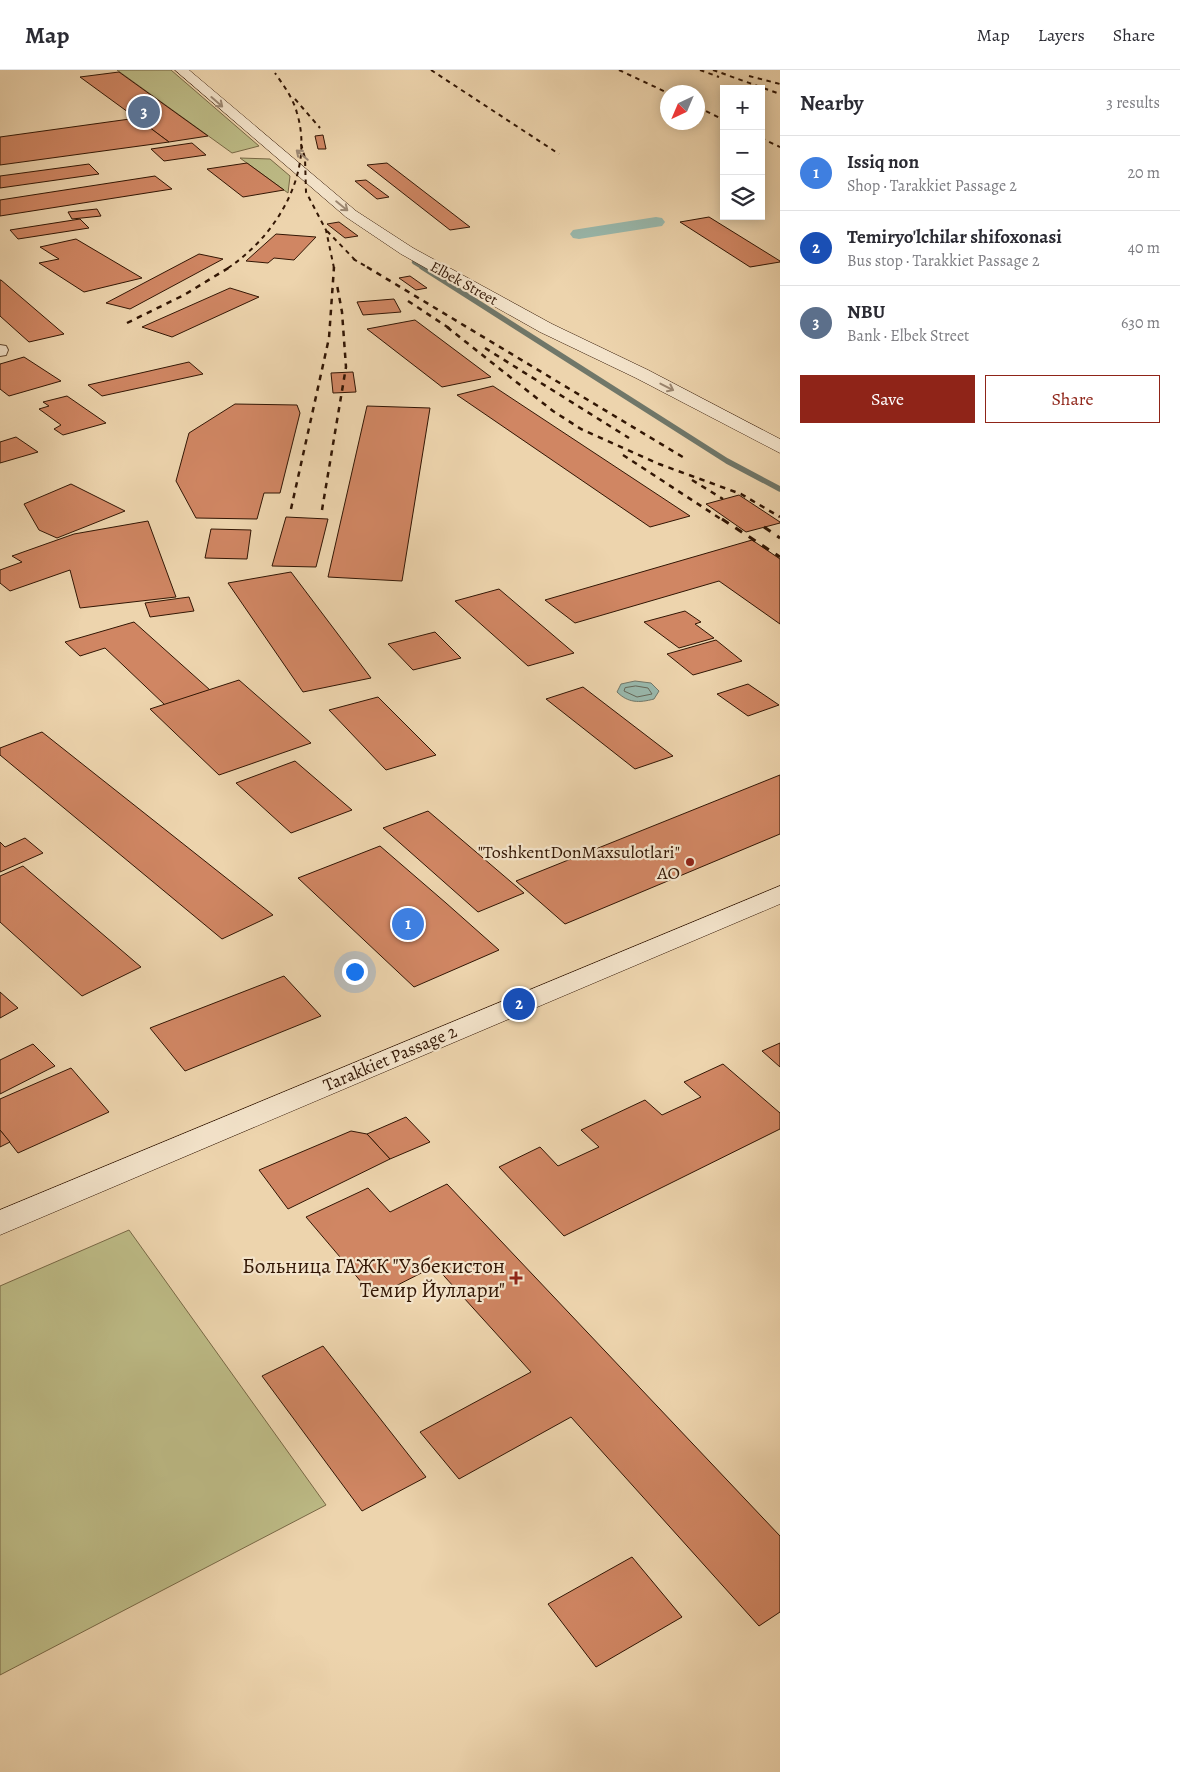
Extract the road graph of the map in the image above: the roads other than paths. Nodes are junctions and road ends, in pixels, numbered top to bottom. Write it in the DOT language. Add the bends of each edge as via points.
graph roads {
  1 [pos="181,70"];
  2 [pos="200,70"];
  3 [pos="780,430"];
  4 [pos="780,447"];
  5 [pos="780,894"];
  6 [pos="0,1223"];
  1 -- 4 [label="main road, Elbek Street, one-way" via="351,214 407,251 546,328 642,374"];
  3 -- 2 [label="main road, Elbek Street, one-way" via="564,325 424,248 368,210"];
  5 -- 6 [label="main road, Tarakkiet Passage 2"];
}
